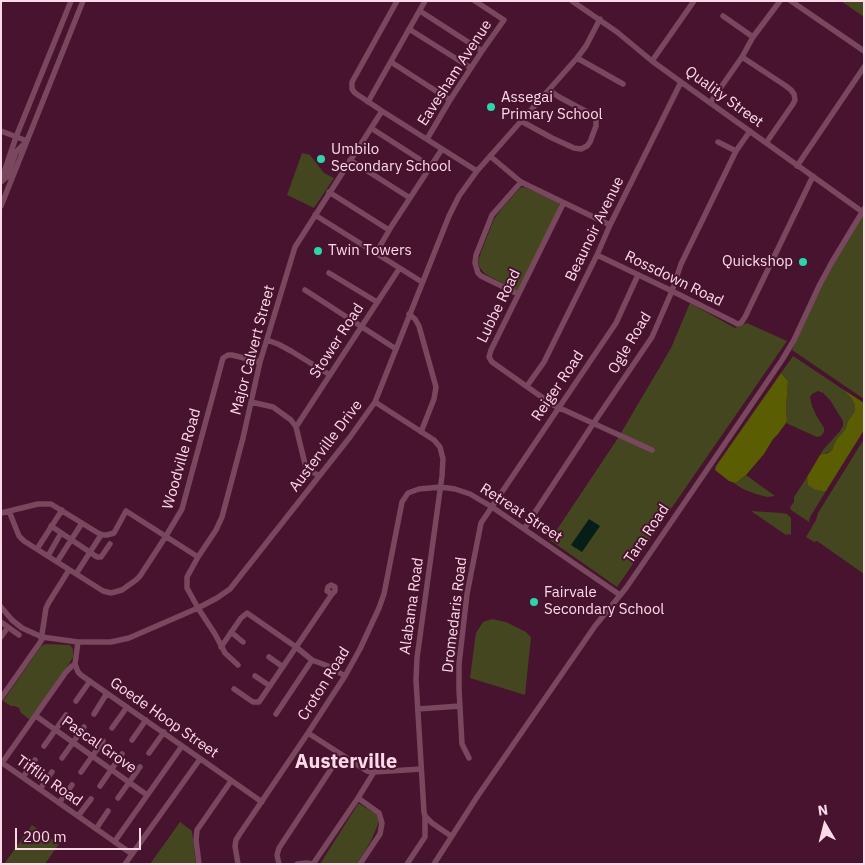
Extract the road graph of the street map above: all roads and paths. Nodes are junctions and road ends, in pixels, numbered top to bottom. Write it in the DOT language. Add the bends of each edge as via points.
graph roads {
  1 [pos="71,1"];
  2 [pos="83,1"];
  3 [pos="397,1"];
  4 [pos="425,1"];
  5 [pos="475,1"];
  6 [pos="572,1"];
  7 [pos="694,1"];
  8 [pos="780,1"];
  9 [pos="791,1"];
  10 [pos="420,11"];
  11 [pos="723,16"];
  12 [pos="600,19"];
  13 [pos="409,29"];
  14 [pos="59,31"];
  15 [pos="69,35"];
  16 [pos="754,37"];
  17 [pos="482,50"];
  18 [pos="864,51"];
  19 [pos="742,57"];
  20 [pos="577,58"];
  21 [pos="652,61"];
  22 [pos="391,62"];
  23 [pos="864,67"];
  24 [pos="471,68"];
  25 [pos="39,81"];
  26 [pos="681,82"];
  27 [pos="623,84"];
  28 [pos="50,85"];
  29 [pos="549,90"];
  30 [pos="450,100"];
  31 [pos="368,102"];
  32 [pos="710,103"];
  33 [pos="382,111"];
  34 [pos="521,120"];
  35 [pos="371,128"];
  36 [pos="1,130"];
  37 [pos="750,131"];
  38 [pos="16,137"];
  39 [pos="427,139"];
  40 [pos="28,141"];
  41 [pos="718,142"];
  42 [pos="766,143"];
  43 [pos="442,149"];
  44 [pos="736,151"];
  45 [pos="490,156"];
  46 [pos="350,160"];
  47 [pos="430,166"];
  48 [pos="797,166"];
  49 [pos="476,171"];
  50 [pos="813,176"];
  51 [pos="1,182"];
  52 [pos="521,182"];
  53 [pos="329,192"];
  54 [pos="3,193"];
  55 [pos="410,198"];
  56 [pos="563,204"];
  57 [pos="1,206"];
  58 [pos="863,211"];
  59 [pos="315,215"];
  60 [pos="610,225"];
  61 [pos="389,230"];
  62 [pos="376,253"];
  63 [pos="597,254"];
  64 [pos="399,269"];
  65 [pos="329,273"];
  66 [pos="638,275"];
  67 [pos="422,282"];
  68 [pos="305,290"];
  69 [pos="672,291"];
  70 [pos="518,294"];
  71 [pos="377,302"];
  72 [pos="409,314"];
  73 [pos="361,327"];
  74 [pos="268,340"];
  75 [pos="396,349"];
  76 [pos="260,362"];
  77 [pos="330,375"];
  78 [pos="527,386"];
  79 [pos="251,402"];
  80 [pos="374,402"];
  81 [pos="558,407"];
  82 [pos="593,424"];
  83 [pos="296,427"];
  84 [pos="421,432"];
  85 [pos="652,450"];
  86 [pos="320,476"];
  87 [pos="441,487"];
  88 [pos="402,502"];
  89 [pos="492,507"];
  90 [pos="62,510"];
  91 [pos="9,511"];
  92 [pos="1,513"];
  93 [pos="82,523"];
  94 [pos="51,526"];
  95 [pos="524,529"];
  96 [pos="61,533"];
  97 [pos="101,534"];
  98 [pos="166,536"];
  99 [pos="71,540"];
  100 [pos="110,544"];
  101 [pos="37,549"];
  102 [pos="90,552"];
  103 [pos="48,556"];
  104 [pos="198,557"];
  105 [pos="57,562"];
  106 [pos="69,570"];
  107 [pos="76,574"];
  108 [pos="332,594"];
  109 [pos="620,594"];
  110 [pos="1,607"];
  111 [pos="198,608"];
  112 [pos="1,622"];
  113 [pos="8,627"];
  114 [pos="215,634"];
  115 [pos="229,634"];
  116 [pos="19,635"];
  117 [pos="1,637"];
  118 [pos="42,637"];
  119 [pos="78,642"];
  120 [pos="243,642"];
  121 [pos="221,647"];
  122 [pos="296,647"];
  123 [pos="269,658"];
  124 [pos="312,660"];
  125 [pos="75,664"];
  126 [pos="238,665"];
  127 [pos="283,667"];
  128 [pos="255,676"];
  129 [pos="345,676"];
  130 [pos="90,681"];
  131 [pos="270,686"];
  132 [pos="234,689"];
  133 [pos="107,693"];
  134 [pos="2,694"];
  135 [pos="76,701"];
  136 [pos="460,706"];
  137 [pos="127,707"];
  138 [pos="418,709"];
  139 [pos="94,714"];
  140 [pos="276,714"];
  141 [pos="66,715"];
  142 [pos="36,716"];
  143 [pos="146,720"];
  144 [pos="84,727"];
  145 [pos="112,728"];
  146 [pos="55,730"];
  147 [pos="164,732"];
  148 [pos="308,733"];
  149 [pos="132,740"];
  150 [pos="103,741"];
  151 [pos="73,742"];
  152 [pos="44,746"];
  153 [pos="182,746"];
  154 [pos="149,753"];
  155 [pos="122,754"];
  156 [pos="341,754"];
  157 [pos="92,756"];
  158 [pos="62,758"];
  159 [pos="468,758"];
  160 [pos="200,759"];
  161 [pos="35,760"];
  162 [pos="2,762"];
  163 [pos="140,767"];
  164 [pos="421,769"];
  165 [pos="111,770"];
  166 [pos="52,772"];
  167 [pos="81,772"];
  168 [pos="374,772"];
  169 [pos="23,777"];
  170 [pos="232,781"];
  171 [pos="129,782"];
  172 [pos="72,785"];
  173 [pos="100,786"];
  174 [pos="40,789"];
  175 [pos="147,795"];
  176 [pos="118,798"];
  177 [pos="358,798"];
  178 [pos="91,799"];
  179 [pos="262,802"];
  180 [pos="59,803"];
  181 [pos="108,810"];
  182 [pos="78,816"];
  183 [pos="426,816"];
  184 [pos="96,829"];
  185 [pos="452,836"];
  186 [pos="115,841"];
  187 [pos="132,854"];
  188 [pos="125,864"];
  189 [pos="199,864"];
  190 [pos="238,864"];
  191 [pos="279,864"];
  192 [pos="297,864"];
  193 [pos="313,864"];
  194 [pos="360,864"];
  195 [pos="407,864"];
  196 [pos="434,864"];
  1 -- 14 [label="street"];
  2 -- 15 [label="street"];
  3 -- 31 [label="street" via="352,82 352,90"];
  4 -- 10 [label="street"];
  5 -- 17 [label="street, Eavesham Avenue" via="504,20"];
  6 -- 12 [label="street, Quality Street"];
  7 -- 21 [label="street"];
  8 -- 16 [label="street"];
  9 -- 18 [label="street"];
  10 -- 13 [label="street"];
  10 -- 17 [label="street"];
  11 -- 16 [label="street"];
  12 -- 20 [label="street, Austerville Drive"];
  12 -- 21 [label="street, Quality Street"];
  13 -- 22 [label="street"];
  13 -- 24 [label="street"];
  14 -- 15 [label="street"];
  14 -- 25 [label="street"];
  15 -- 28 [label="street"];
  16 -- 19 [label="street"];
  17 -- 24 [label="street, Eavesham Avenue"];
  19 -- 32 [label="street"];
  19 -- 42 [label="street" via="794,94 793,104"];
  20 -- 27 [label="street"];
  20 -- 29 [label="street, Austerville Drive"];
  21 -- 26 [label="street, Quality Street"];
  22 -- 30 [label="street"];
  22 -- 31 [label="street"];
  23 -- 48 [label="street"];
  24 -- 30 [label="street, Eavesham Avenue"];
  25 -- 28 [label="street"];
  25 -- 38 [label="street"];
  26 -- 32 [label="street, Quality Street"];
  26 -- 60 [label="street, Beaunoir Avenue"];
  28 -- 40 [label="street"];
  29 -- 34 [label="street, Austerville Drive"];
  29 -- 34 [label="street" via="596,119 587,146 574,148"];
  30 -- 39 [label="street, Eavesham Avenue"];
  31 -- 33 [label="street"];
  32 -- 37 [label="street, Quality Street"];
  33 -- 35 [label="street, Major Calvert Street"];
  33 -- 39 [label="street"];
  34 -- 45 [label="street, Austerville Drive"];
  35 -- 46 [label="street, Major Calvert Street"];
  35 -- 47 [label="street"];
  36 -- 38 [label="street"];
  37 -- 42 [label="street, Quality Street"];
  37 -- 44 [label="street, Ogle Road"];
  38 -- 40 [label="street"];
  38 -- 51 [label="street"];
  39 -- 43 [label="street"];
  40 -- 51 [label="street" via="16,152 7,177"];
  40 -- 54 [label="street"];
  41 -- 44 [label="street"];
  42 -- 48 [label="street, Quality Street"];
  43 -- 47 [label="street"];
  43 -- 49 [label="street"];
  44 -- 69 [label="street, Ogle Road"];
  45 -- 49 [label="street, Austerville Drive"];
  45 -- 52 [label="street"];
  46 -- 53 [label="street, Major Calvert Street"];
  46 -- 55 [label="street"];
  47 -- 55 [label="street"];
  48 -- 50 [label="street, Quality Street"];
  49 -- 67 [label="street, Austerville Drive" via="454,205"];
  50 -- 58 [label="street, Quality Street"];
  50 -- 69 [label="street, Rossdown Road" via="740,323"];
  52 -- 56 [label="street"];
  52 -- 70 [label="street" via="492,215 475,264 481,276"];
  53 -- 59 [label="street, Major Calvert Street"];
  53 -- 61 [label="street"];
  54 -- 57 [label="street"];
  55 -- 61 [label="street"];
  56 -- 60 [label="street"];
  56 -- 70 [label="street, Lubbe Road"];
  58 -- 109 [label="street, Tara Road" via="820,284 789,348"];
  59 -- 62 [label="street"];
  59 -- 74 [label="street, Major Calvert Street" via="293,252"];
  60 -- 63 [label="street, Beaunoir Avenue"];
  61 -- 62 [label="street"];
  62 -- 64 [label="street"];
  63 -- 66 [label="street, Rossdown Road"];
  63 -- 78 [label="street, Beaunoir Avenue" via="544,362"];
  64 -- 67 [label="street"];
  64 -- 71 [label="street, Stower Road"];
  65 -- 71 [label="street"];
  66 -- 69 [label="street, Rossdown Road"];
  66 -- 81 [label="street, Reiger Road" via="616,323"];
  67 -- 72 [label="street, Austerville Drive"];
  68 -- 73 [label="street"];
  69 -- 82 [label="street, Ogle Road" via="648,344"];
  70 -- 78 [label="street, Lubbe Road" via="489,357"];
  71 -- 73 [label="street, Stower Road"];
  72 -- 75 [label="street, Austerville Drive"];
  72 -- 84 [label="street" via="419,326 436,387"];
  73 -- 75 [label="street"];
  73 -- 77 [label="street, Stower Road"];
  74 -- 76 [label="street, Major Calvert Street"];
  74 -- 77 [label="street"];
  75 -- 80 [label="street, Austerville Drive"];
  76 -- 79 [label="street, Major Calvert Street"];
  76 -- 98 [label="street, Woodville Road" via="232,355 223,358 182,509"];
  77 -- 83 [label="street, Stower Road"];
  78 -- 81 [label="street, Lubbe Road"];
  79 -- 83 [label="street" via="273,407"];
  79 -- 104 [label="street, Major Calvert Street" via="222,517"];
  80 -- 84 [label="street, Alabama Road"];
  80 -- 86 [label="street, Austerville Drive"];
  81 -- 82 [label="street, Lubbe Road"];
  81 -- 89 [label="street, Reiger Road"];
  82 -- 85 [label="street, Lubbe Road"];
  82 -- 95 [label="street, Ogle Road"];
  83 -- 86 [label="street" via="304,464"];
  84 -- 87 [label="street, Alabama Road" via="434,440 442,452"];
  86 -- 111 [label="street, Austerville Drive" via="236,582 218,598"];
  87 -- 88 [label="street, Retreat Street" via="413,491"];
  87 -- 89 [label="street, Retreat Street" via="465,492"];
  87 -- 138 [label="street, Alabama Road" via="417,658"];
  88 -- 129 [label="street, Croton Road" via="382,601"];
  89 -- 95 [label="street, Retreat Street"];
  89 -- 136 [label="street, Dromedaris Road" via="479,529 467,594 459,658"];
  90 -- 91 [label="street" via="44,503"];
  90 -- 93 [label="street"];
  90 -- 94 [label="street"];
  91 -- 92 [label="street"];
  91 -- 101 [label="street, Woodville Road" via="19,536"];
  93 -- 97 [label="street"];
  93 -- 99 [label="street"];
  94 -- 96 [label="street"];
  94 -- 101 [label="street"];
  95 -- 109 [label="street, Retreat Street"];
  96 -- 99 [label="street"];
  96 -- 103 [label="street"];
  97 -- 98 [label="street" via="114,533 126,511"];
  97 -- 102 [label="street"];
  98 -- 104 [label="street"];
  98 -- 107 [label="street, Woodville Road" via="140,576 122,590 106,593"];
  99 -- 102 [label="street"];
  99 -- 105 [label="street"];
  100 -- 102 [label="street" via="101,557"];
  101 -- 103 [label="street, Woodville Road"];
  102 -- 107 [label="street"];
  103 -- 105 [label="street, Woodville Road"];
  104 -- 111 [label="street, Major Calvert Street" via="188,572 186,582"];
  105 -- 106 [label="street, Woodville Road"];
  106 -- 107 [label="street, Woodville Road"];
  106 -- 118 [label="street" via="48,602"];
  108 -- 122 [label="street"];
  109 -- 185 [label="street, Tara Road"];
  110 -- 118 [label="street, Austerville Drive" via="22,628"];
  111 -- 114 [label="street"];
  111 -- 119 [label="street, Austerville Drive" via="130,638 111,642"];
  112 -- 113 [label="street"];
  113 -- 116 [label="street"];
  113 -- 117 [label="street"];
  114 -- 115 [label="street"];
  114 -- 121 [label="street"];
  115 -- 120 [label="street"];
  115 -- 121 [label="street"];
  115 -- 122 [label="street" via="247,613"];
  118 -- 119 [label="street, Austerville Drive"];
  118 -- 134 [label="street"];
  119 -- 125 [label="street"];
  121 -- 126 [label="street"];
  122 -- 124 [label="street"];
  122 -- 127 [label="street"];
  123 -- 127 [label="street"];
  124 -- 129 [label="street"];
  124 -- 140 [label="street"];
  125 -- 130 [label="street, Goede Hoop Street" via="78,672"];
  125 -- 142 [label="street"];
  127 -- 131 [label="street"];
  128 -- 131 [label="street"];
  129 -- 148 [label="street, Croton Road"];
  130 -- 133 [label="street, Goede Hoop Street"];
  130 -- 135 [label="street"];
  131 -- 132 [label="street" via="258,702"];
  133 -- 137 [label="street, Goede Hoop Street"];
  133 -- 139 [label="street"];
  136 -- 138 [label="street"];
  136 -- 159 [label="street, Dromedaris Road" via="462,746"];
  137 -- 143 [label="street, Goede Hoop Street"];
  137 -- 145 [label="street"];
  138 -- 164 [label="street, Alabama Road"];
  141 -- 146 [label="street"];
  142 -- 146 [label="street, Pascal Grove"];
  142 -- 162 [label="street"];
  143 -- 147 [label="street, Goede Hoop Street"];
  143 -- 149 [label="street"];
  144 -- 151 [label="street"];
  146 -- 151 [label="street, Pascal Grove"];
  146 -- 152 [label="street"];
  147 -- 153 [label="street, Goede Hoop Street"];
  147 -- 154 [label="street"];
  148 -- 156 [label="street"];
  148 -- 179 [label="street, Croton Road"];
  150 -- 157 [label="street"];
  151 -- 157 [label="street, Pascal Grove"];
  151 -- 158 [label="street"];
  153 -- 160 [label="street, Goede Hoop Street"];
  153 -- 175 [label="street"];
  155 -- 165 [label="street"];
  156 -- 168 [label="street"];
  156 -- 191 [label="street" via="279,848"];
  157 -- 165 [label="street, Pascal Grove"];
  157 -- 167 [label="street"];
  160 -- 170 [label="street, Goede Hoop Street"];
  160 -- 187 [label="street"];
  161 -- 169 [label="street"];
  162 -- 169 [label="street, Tifflin Road"];
  163 -- 171 [label="street"];
  164 -- 168 [label="street"];
  164 -- 183 [label="street, Alabama Road"];
  165 -- 171 [label="street, Pascal Grove"];
  165 -- 173 [label="street"];
  166 -- 174 [label="street"];
  168 -- 177 [label="street"];
  169 -- 174 [label="street, Tifflin Road"];
  170 -- 179 [label="street, Goede Hoop Street"];
  170 -- 189 [label="street" via="197,830"];
  171 -- 175 [label="street, Pascal Grove"];
  171 -- 176 [label="street"];
  172 -- 180 [label="street"];
  174 -- 180 [label="street, Tifflin Road"];
  175 -- 186 [label="street"];
  177 -- 193 [label="street"];
  177 -- 194 [label="street" via="380,814 382,823 380,834"];
  178 -- 182 [label="street"];
  179 -- 190 [label="street, Croton Road" via="236,840"];
  180 -- 182 [label="street, Tifflin Road"];
  181 -- 184 [label="street"];
  182 -- 184 [label="street, Tifflin Road"];
  183 -- 185 [label="street"];
  183 -- 195 [label="street, Alabama Road" via="425,837"];
  184 -- 186 [label="street, Tifflin Road"];
  185 -- 196 [label="street, Tara Road"];
  186 -- 187 [label="street, Tifflin Road"];
  187 -- 188 [label="street"];
  192 -- 193 [label="street"];
}
